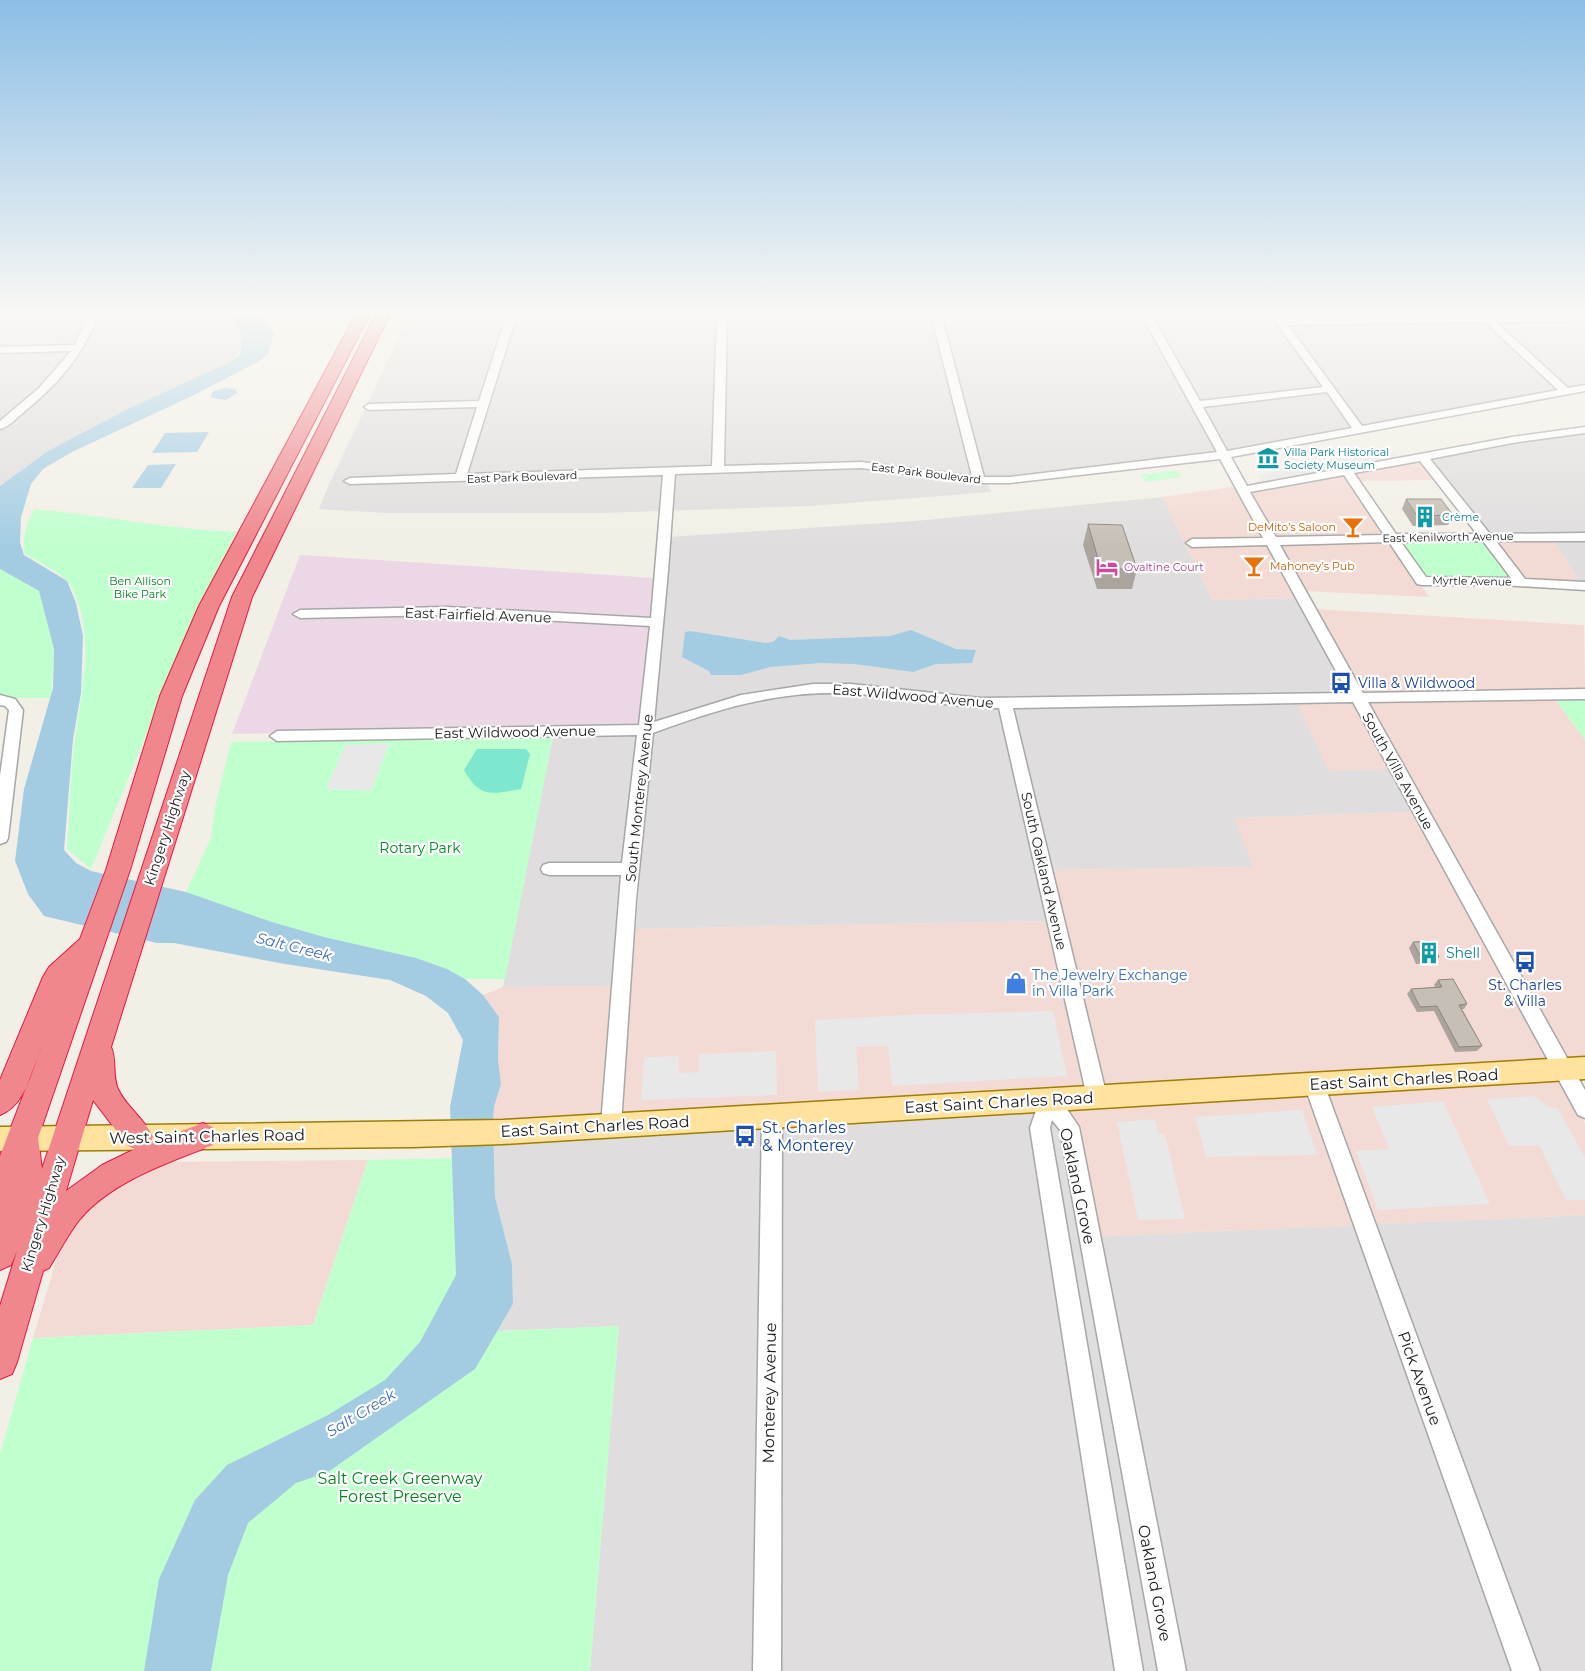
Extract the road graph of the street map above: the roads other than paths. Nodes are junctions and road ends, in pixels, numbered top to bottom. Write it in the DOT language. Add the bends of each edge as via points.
graph roads {
  1 [pos="41,392"];
  2 [pos="322,392"];
  3 [pos="344,392"];
  4 [pos="488,392"];
  5 [pos="720,392"];
  6 [pos="956,392"];
  7 [pos="1189,392"];
  8 [pos="1304,392"];
  9 [pos="1331,392"];
  10 [pos="1566,392"];
  11 [pos="484,404"];
  12 [pos="1196,405"];
  13 [pos="369,407"];
  14 [pos="0,426"];
  15 [pos="1585,430"];
  16 [pos="1360,431"];
  17 [pos="1224,455"];
  18 [pos="1424,458"];
  19 [pos="718,470"];
  20 [pos="670,472"];
  21 [pos="1348,472"];
  22 [pos="460,479"];
  23 [pos="979,480"];
  24 [pos="350,481"];
  25 [pos="1244,490"];
  26 [pos="1486,537"];
  27 [pos="1585,537"];
  28 [pos="1394,538"];
  29 [pos="1271,540"];
  30 [pos="1192,543"];
  31 [pos="1521,582"];
  32 [pos="1585,586"];
  33 [pos="300,614"];
  34 [pos="656,622"];
  35 [pos="1585,694"];
  36 [pos="1358,697"];
  37 [pos="7,703"];
  38 [pos="1004,703"];
  39 [pos="647,730"];
  40 [pos="277,736"];
  41 [pos="0,838"];
  42 [pos="548,869"];
  43 [pos="630,869"];
  44 [pos="93,940"];
  45 [pos="100,1040"];
  46 [pos="1574,1069"];
  47 [pos="1314,1084"];
  48 [pos="1097,1097"];
  49 [pos="1049,1099"];
  50 [pos="0,1102"];
  51 [pos="1585,1109"];
  52 [pos="772,1116"];
  53 [pos="611,1125"];
  54 [pos="414,1135"];
  55 [pos="203,1136"];
  56 [pos="66,1138"];
  57 [pos="138,1138"];
  58 [pos="12,1139"];
  59 [pos="0,1189"];
  60 [pos="0,1254"];
  61 [pos="22,1282"];
  62 [pos="0,1362"];
  63 [pos="767,1671"];
  64 [pos="1129,1671"];
  65 [pos="1172,1671"];
  66 [pos="1526,1671"];
  1 -- 14 [label="street"];
  2 -- 44 [label="highway" via="209,606 170,696 118,870"];
  3 -- 45 [label="highway, Kingery Highway" via="242,597"];
  4 -- 11 [label="street"];
  5 -- 19 [label="street"];
  6 -- 23 [label="street"];
  7 -- 12 [label="street, South Villa Avenue"];
  8 -- 12 [label="street"];
  9 -- 16 [label="street"];
  10 -- 16 [label="street, East Park Boulevard"];
  11 -- 13 [label="street"];
  11 -- 22 [label="street"];
  12 -- 17 [label="street, South Villa Avenue"];
  15 -- 18 [label="street" via="1512,440"];
  16 -- 17 [label="street, East Park Boulevard"];
  17 -- 23 [label="street, East Park Boulevard" via="1010,480"];
  17 -- 25 [label="street, South Villa Avenue"];
  18 -- 21 [label="street"];
  18 -- 26 [label="street"];
  19 -- 20 [label="street, East Park Boulevard"];
  19 -- 23 [label="street, East Park Boulevard" via="861,465"];
  20 -- 22 [label="street, East Park Boulevard"];
  20 -- 34 [label="street, South Monterey Avenue"];
  21 -- 25 [label="street"];
  21 -- 28 [label="street"];
  22 -- 24 [label="street, East Park Boulevard"];
  25 -- 29 [label="street, South Villa Avenue"];
  26 -- 27 [label="street, East Kenilworth Avenue"];
  26 -- 28 [label="street, East Kenilworth Avenue"];
  26 -- 31 [label="street"];
  28 -- 29 [label="street, East Kenilworth Avenue"];
  28 -- 31 [label="street, Myrtle Avenue" via="1422,581"];
  29 -- 30 [label="street, East Kenilworth Avenue"];
  29 -- 36 [label="street, South Villa Avenue"];
  31 -- 32 [label="street, Myrtle Avenue"];
  33 -- 34 [label="street, East Fairfield Avenue" via="447,611"];
  34 -- 39 [label="street, South Monterey Avenue"];
  35 -- 36 [label="street, East Wildwood Avenue"];
  36 -- 38 [label="street, East Wildwood Avenue"];
  36 -- 46 [label="street, South Villa Avenue"];
  37 -- 41 [label="street" via="15,716"];
  38 -- 39 [label="street, East Wildwood Avenue" via="941,700 854,689 811,689 740,699"];
  38 -- 48 [label="street, South Oakland Avenue"];
  39 -- 40 [label="street, East Wildwood Avenue"];
  39 -- 43 [label="street, South Monterey Avenue"];
  42 -- 43 [label="street"];
  43 -- 53 [label="street, South Monterey Avenue"];
  44 -- 50 [label="highway" via="52,985 10,1091"];
  44 -- 58 [label="highway"];
  45 -- 56 [label="highway, Kingery Highway"];
  45 -- 57 [label="highway" via="104,1093"];
  46 -- 47 [label="main road, East Saint Charles Road"];
  46 -- 51 [label="street, South Villa Avenue"];
  47 -- 48 [label="main road, East Saint Charles Road"];
  47 -- 66 [label="street, Pick Avenue"];
  48 -- 49 [label="main road, East Saint Charles Road"];
  49 -- 52 [label="main road, East Saint Charles Road"];
  49 -- 64 [label="street, Oakland Grove" via="1040,1128"];
  49 -- 65 [label="street, Oakland Grove" via="1069,1127"];
  52 -- 53 [label="main road, East Saint Charles Road"];
  52 -- 63 [label="street, Monterey Avenue"];
  53 -- 54 [label="main road, East Saint Charles Road"];
  54 -- 55 [label="main road, West Saint Charles Road"];
  55 -- 57 [label="main road, West Saint Charles Road"];
  55 -- 61 [label="highway" via="146,1158 92,1189 70,1208"];
  56 -- 57 [label="main road, West Saint Charles Road"];
  56 -- 58 [label="main road, West Saint Charles Road"];
  56 -- 61 [label="highway, Kingery Highway"];
  58 -- 59 [label="highway"];
  58 -- 60 [label="highway" via="27,1173"];
  61 -- 62 [label="highway, Kingery Highway"];
}
